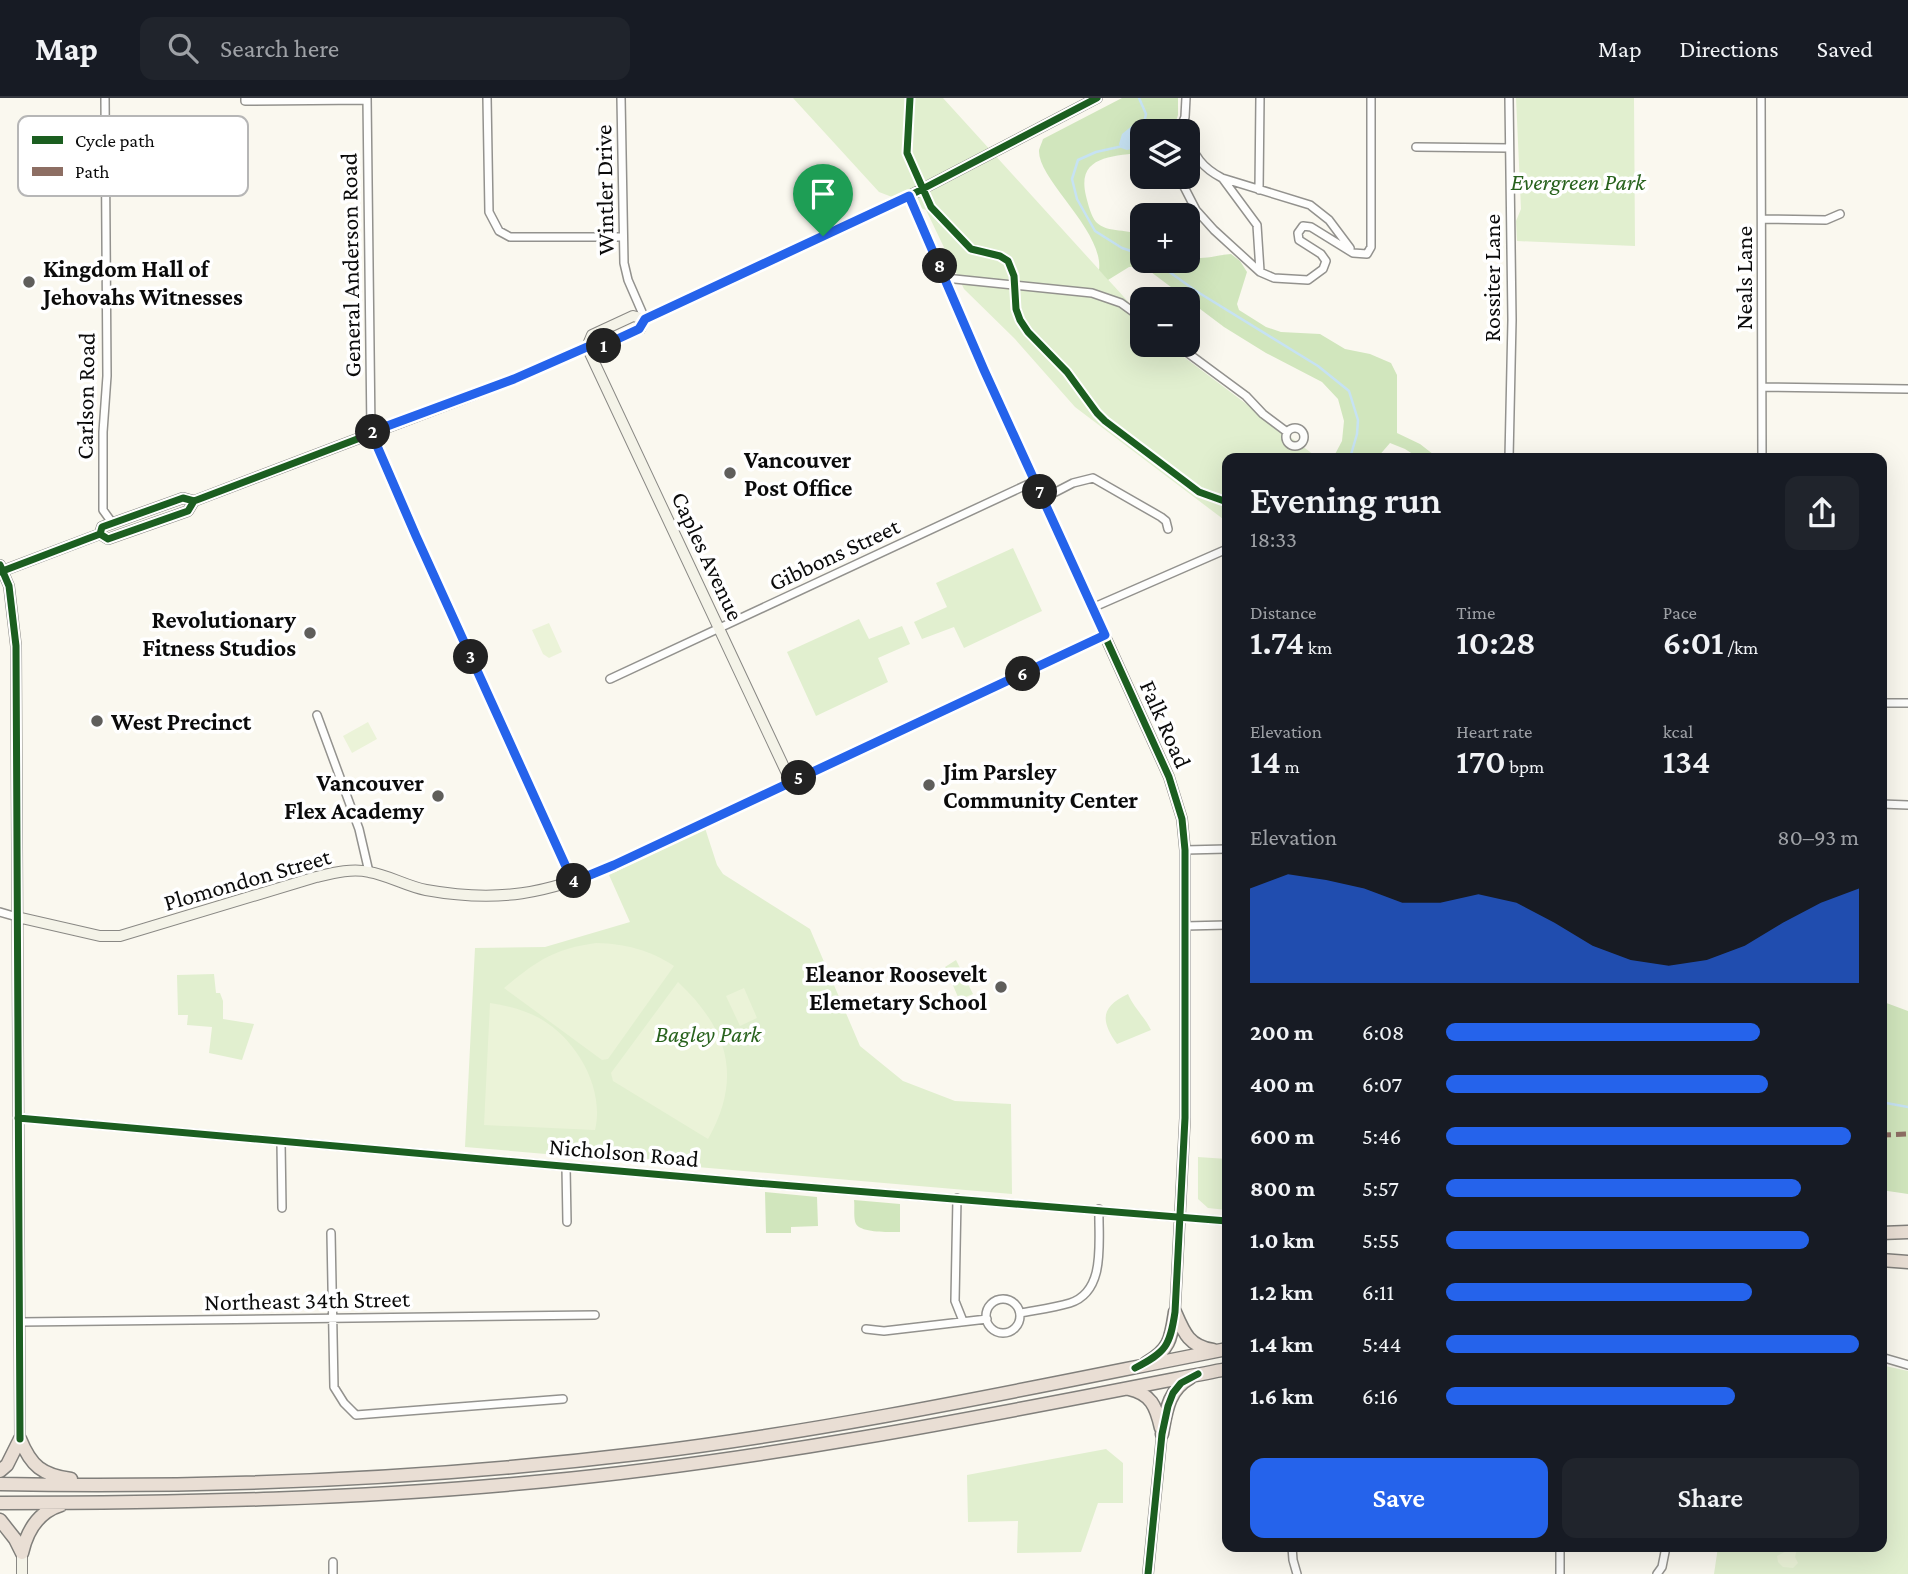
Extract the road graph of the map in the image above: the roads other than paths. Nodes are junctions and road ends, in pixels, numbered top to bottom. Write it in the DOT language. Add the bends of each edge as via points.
graph roads {
  1 [pos="105,98"];
  2 [pos="487,98"];
  3 [pos="621,98"];
  4 [pos="1097,98"];
  5 [pos="1186,98"];
  6 [pos="1260,98"];
  7 [pos="1371,98"];
  8 [pos="1509,98"];
  9 [pos="1761,98"];
  10 [pos="245,99"];
  11 [pos="367,99"];
  12 [pos="105,116"];
  13 [pos="1185,117"];
  14 [pos="1416,146"];
  15 [pos="1509,148"];
  16 [pos="1200,162"];
  17 [pos="1222,178"];
  18 [pos="1185,189"];
  19 [pos="1259,190"];
  20 [pos="106,196"];
  21 [pos="909,196"];
  22 [pos="1840,214"];
  23 [pos="1762,219"];
  24 [pos="622,237"];
  25 [pos="1353,253"];
  26 [pos="1260,272"];
  27 [pos="945,278"];
  28 [pos="1130,309"];
  29 [pos="645,319"];
  30 [pos="587,347"];
  31 [pos="1193,357"];
  32 [pos="1763,387"];
  33 [pos="1908,389"];
  34 [pos="371,432"];
  35 [pos="1287,432"];
  36 [pos="1509,453"];
  37 [pos="1762,453"];
  38 [pos="1035,481"];
  39 [pos="1044,498"];
  40 [pos="194,501"];
  41 [pos="113,524"];
  42 [pos="1168,529"];
  43 [pos="100,534"];
  44 [pos="1222,551"];
  45 [pos="1,569"];
  46 [pos="1092,608"];
  47 [pos="720,629"];
  48 [pos="1105,635"];
  49 [pos="610,679"];
  50 [pos="1887,703"];
  51 [pos="1908,703"];
  52 [pos="317,715"];
  53 [pos="791,782"];
  54 [pos="1887,804"];
  55 [pos="1908,805"];
  56 [pos="1222,849"];
  57 [pos="1185,850"];
  58 [pos="369,872"];
  59 [pos="573,882"];
  60 [pos="0,912"];
  61 [pos="17,917"];
  62 [pos="1222,925"];
  63 [pos="1185,926"];
  64 [pos="18,1118"];
  65 [pos="281,1142"];
  66 [pos="566,1167"];
  67 [pos="957,1198"];
  68 [pos="282,1208"];
  69 [pos="1099,1209"];
  70 [pos="1181,1216"];
  71 [pos="1222,1220"];
  72 [pos="567,1222"];
  73 [pos="1908,1232"];
  74 [pos="331,1233"];
  75 [pos="1887,1233"];
  76 [pos="1887,1239"];
  77 [pos="1908,1239"];
  78 [pos="1908,1256"];
  79 [pos="1887,1258"];
  80 [pos="1887,1259"];
  81 [pos="1908,1262"];
  82 [pos="1175,1312"];
  83 [pos="1020,1313"];
  84 [pos="594,1315"];
  85 [pos="331,1318"];
  86 [pos="987,1320"];
  87 [pos="963,1321"];
  88 [pos="20,1322"];
  89 [pos="866,1329"];
  90 [pos="1222,1350"];
  91 [pos="1887,1359"];
  92 [pos="1908,1365"];
  93 [pos="1135,1368"];
  94 [pos="1222,1370"];
  95 [pos="1198,1374"];
  96 [pos="1125,1388"];
  97 [pos="562,1399"];
  98 [pos="1162,1434"];
  99 [pos="20,1439"];
  100 [pos="0,1471"];
  101 [pos="155,1483"];
  102 [pos="0,1485"];
  103 [pos="0,1503"];
  104 [pos="66,1503"];
  105 [pos="0,1520"];
  106 [pos="1293,1552"];
  107 [pos="1560,1552"];
  108 [pos="1665,1552"];
  109 [pos="22,1553"];
  110 [pos="333,1562"];
  111 [pos="22,1574"];
  112 [pos="333,1574"];
  113 [pos="1148,1574"];
  114 [pos="1297,1574"];
  115 [pos="1560,1574"];
  116 [pos="1657,1574"];
  1 -- 12 [label="street, Carlson Road"];
  2 -- 24 [label="street" via="489,212 499,231 510,237"];
  3 -- 24 [label="street, Wintler Drive"];
  4 -- 21 [label="street"];
  5 -- 13 [label="street"];
  6 -- 19 [label="street"];
  7 -- 25 [label="street" via="1371,247 1367,254"];
  8 -- 15 [label="street, Rossiter Lane"];
  9 -- 23 [label="street, Neals Lane"];
  10 -- 11 [label="street"];
  11 -- 34 [label="street, General Anderson Road"];
  14 -- 15 [label="street"];
  15 -- 36 [label="street, Rossiter Lane"];
  16 -- 17 [label="street"];
  17 -- 19 [label="street"];
  17 -- 26 [label="street" via="1257,225"];
  18 -- 26 [label="street" via="1214,230"];
  19 -- 25 [label="street" via="1310,205 1329,220"];
  20 -- 41 [label="street, Carlson Road" via="103,510"];
  21 -- 27 [label="street, Falk Road"];
  21 -- 29 [label="street"];
  22 -- 23 [label="street" via="1826,220"];
  23 -- 32 [label="street, Neals Lane"];
  24 -- 29 [label="street, Wintler Drive" via="628,280"];
  25 -- 26 [label="street" via="1303,226 1300,240 1321,254 1326,261 1323,270 1308,280 1274,278"];
  27 -- 28 [label="street" via="1092,293"];
  27 -- 38 [label="street, Falk Road"];
  29 -- 30 [label="street" via="639,329 598,348"];
  30 -- 34 [label="street"];
  30 -- 47 [label="street, Caples Avenue"];
  31 -- 35 [label="street"];
  32 -- 33 [label="street"];
  32 -- 37 [label="street, Neals Lane"];
  34 -- 40 [label="street"];
  34 -- 59 [label="street"];
  38 -- 39 [label="street, Falk Road"];
  38 -- 47 [label="street, Gibbons Street"];
  39 -- 42 [label="street" via="1093,478 1161,517"];
  39 -- 46 [label="street, Falk Road"];
  40 -- 41 [label="street" via="183,498"];
  40 -- 43 [label="street" via="188,511 136,530 108,539"];
  41 -- 43 [label="street" via="102,527"];
  43 -- 45 [label="street"];
  44 -- 46 [label="street"];
  45 -- 61 [label="street" via="9,586 16,646"];
  46 -- 48 [label="street, Falk Road"];
  47 -- 49 [label="street, Gibbons Street"];
  47 -- 53 [label="street, Caples Avenue"];
  48 -- 53 [label="street, Plomondon Street"];
  48 -- 57 [label="street, Falk Road" via="1174,788"];
  50 -- 51 [label="street"];
  52 -- 58 [label="street" via="359,830"];
  53 -- 59 [label="street, Plomondon Street"];
  54 -- 55 [label="street"];
  56 -- 57 [label="street"];
  57 -- 63 [label="street, Falk Road"];
  58 -- 59 [label="street, Plomondon Street" via="424,890 480,895 541,891"];
  58 -- 61 [label="street, Plomondon Street" via="316,877 120,936 100,936"];
  60 -- 61 [label="street"];
  61 -- 64 [label="street"];
  62 -- 63 [label="street"];
  63 -- 70 [label="street, Falk Road"];
  64 -- 65 [label="street, Nicholson Road"];
  64 -- 88 [label="street"];
  65 -- 66 [label="street, Nicholson Road"];
  65 -- 68 [label="street"];
  66 -- 67 [label="street, Nicholson Road"];
  66 -- 72 [label="street"];
  67 -- 69 [label="street, Nicholson Road"];
  67 -- 87 [label="street" via="955,1301"];
  69 -- 70 [label="street, Nicholson Road"];
  69 -- 83 [label="street" via="1096,1275 1089,1290 1072,1302"];
  70 -- 71 [label="street, Nicholson Road"];
  70 -- 82 [label="street, Falk Road"];
  73 -- 75 [label="highway"];
  74 -- 85 [label="street"];
  76 -- 77 [label="highway"];
  78 -- 79 [label="highway"];
  80 -- 81 [label="highway"];
  82 -- 90 [label="highway" via="1188,1339 1203,1349"];
  82 -- 93 [label="highway" via="1166,1349"];
  83 -- 86 [label="street" via="1015,1303 1002,1300 991,1305"];
  83 -- 86 [label="street" via="1018,1326 1005,1334 992,1329"];
  84 -- 85 [label="street, Northeast 34th Street"];
  85 -- 88 [label="street, Northeast 34th Street"];
  85 -- 97 [label="street" via="334,1387 356,1415"];
  86 -- 87 [label="street"];
  87 -- 89 [label="street"];
  88 -- 99 [label="street"];
  90 -- 93 [label="highway"];
  91 -- 92 [label="street"];
  93 -- 101 [label="highway" via="834,1424 644,1453 353,1479"];
  94 -- 95 [label="highway"];
  95 -- 96 [label="highway"];
  95 -- 98 [label="highway" via="1172,1393"];
  96 -- 98 [label="highway" via="1154,1403"];
  96 -- 104 [label="highway" via="789,1450 586,1477 354,1496"];
  98 -- 113 [label="street"];
  99 -- 100 [label="highway"];
  99 -- 101 [label="highway" via="33,1464 53,1475"];
  101 -- 102 [label="highway"];
  103 -- 104 [label="highway"];
  104 -- 109 [label="highway" via="35,1522"];
  105 -- 109 [label="highway"];
  106 -- 114 [label="street"];
  107 -- 115 [label="street"];
  108 -- 116 [label="street"];
  109 -- 111 [label="street"];
  110 -- 112 [label="street"];
}
